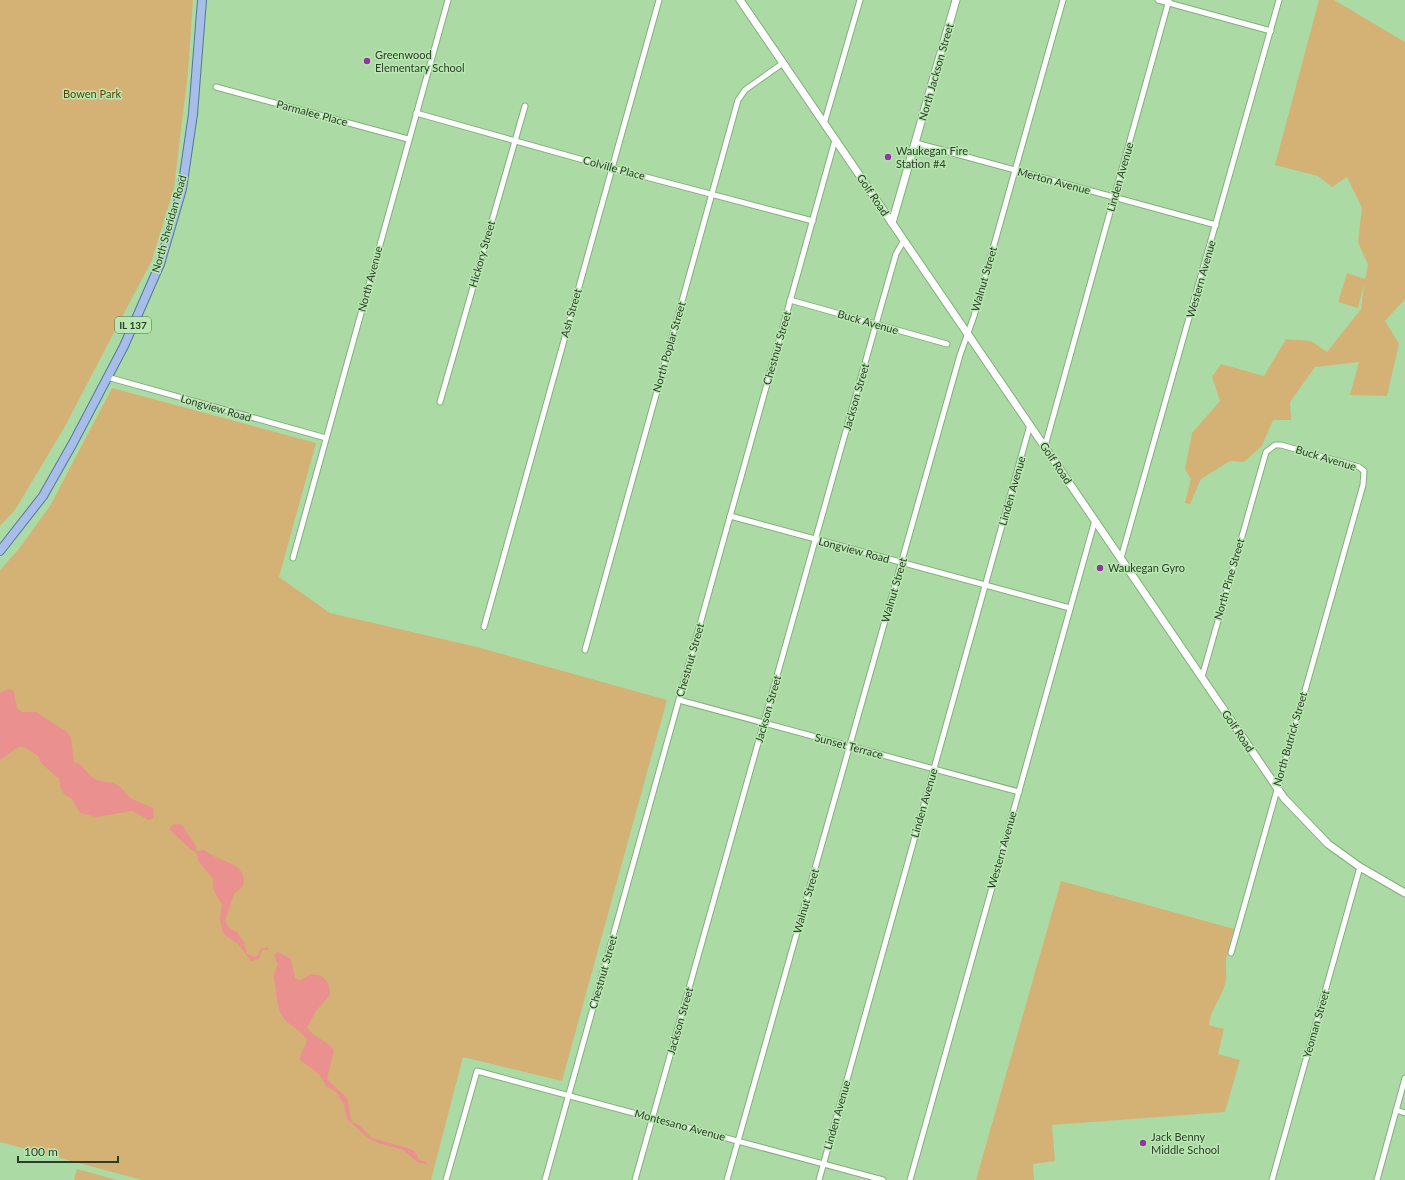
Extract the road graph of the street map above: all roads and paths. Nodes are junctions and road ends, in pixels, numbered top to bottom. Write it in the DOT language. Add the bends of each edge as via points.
graph roads {
  1 [pos="202,0"];
  2 [pos="448,0"];
  3 [pos="659,0"];
  4 [pos="740,0"];
  5 [pos="860,0"];
  6 [pos="956,0"];
  7 [pos="1062,0"];
  8 [pos="1158,0"];
  9 [pos="1279,0"];
  10 [pos="1169,2"];
  11 [pos="1270,30"];
  12 [pos="783,63"];
  13 [pos="216,87"];
  14 [pos="525,106"];
  15 [pos="416,113"];
  16 [pos="824,124"];
  17 [pos="408,139"];
  18 [pos="514,140"];
  19 [pos="836,140"];
  20 [pos="916,143"];
  21 [pos="612,168"];
  22 [pos="1015,170"];
  23 [pos="712,193"];
  24 [pos="1114,197"];
  25 [pos="813,221"];
  26 [pos="892,223"];
  27 [pos="1216,225"];
  28 [pos="904,240"];
  29 [pos="790,300"];
  30 [pos="876,324"];
  31 [pos="968,333"];
  32 [pos="947,344"];
  33 [pos="107,377"];
  34 [pos="440,402"];
  35 [pos="1030,425"];
  36 [pos="326,438"];
  37 [pos="1044,446"];
  38 [pos="1257,482"];
  39 [pos="730,516"];
  40 [pos="1095,520"];
  41 [pos="1352,525"];
  42 [pos="816,539"];
  43 [pos="0,551"];
  44 [pos="293,558"];
  45 [pos="1121,558"];
  46 [pos="901,562"];
  47 [pos="985,585"];
  48 [pos="1070,608"];
  49 [pos="484,627"];
  50 [pos="585,650"];
  51 [pos="1202,677"];
  52 [pos="679,700"];
  53 [pos="764,723"];
  54 [pos="850,746"];
  55 [pos="934,769"];
  56 [pos="1276,787"];
  57 [pos="1019,792"];
  58 [pos="1360,867"];
  59 [pos="1405,893"];
  60 [pos="1231,953"];
  61 [pos="1405,1078"];
  62 [pos="569,1095"];
  63 [pos="1396,1110"];
  64 [pos="1405,1113"];
  65 [pos="653,1118"];
  66 [pos="738,1141"];
  67 [pos="823,1164"];
  68 [pos="446,1180"];
  69 [pos="545,1180"];
  70 [pos="635,1180"];
  71 [pos="727,1180"];
  72 [pos="819,1180"];
  73 [pos="883,1180"];
  74 [pos="910,1180"];
  75 [pos="1272,1180"];
  76 [pos="1377,1180"];
  1 -- 33 [label="main road, North Sheridan Road / IL 137" via="193,114 182,189 160,264 124,346"];
  2 -- 15 [label="street, North Avenue"];
  3 -- 21 [label="street, Ash Street"];
  4 -- 12 [label="street, Golf Road"];
  5 -- 16 [label="street"];
  6 -- 20 [label="street, North Jackson Street"];
  7 -- 22 [label="street, Walnut Street"];
  8 -- 10 [label="street"];
  9 -- 11 [label="street, Western Avenue"];
  10 -- 11 [label="street"];
  10 -- 24 [label="street, Linden Avenue"];
  11 -- 27 [label="street, Western Avenue"];
  12 -- 16 [label="street, Golf Road"];
  12 -- 23 [label="street, North Poplar Street" via="745,90 738,100"];
  13 -- 17 [label="street, Parmalee Place"];
  14 -- 18 [label="street, Hickory Street"];
  15 -- 17 [label="street, North Avenue"];
  15 -- 18 [label="street, Colville Place"];
  16 -- 19 [label="street, Golf Road"];
  17 -- 36 [label="street, North Avenue"];
  18 -- 21 [label="street, Colville Place"];
  18 -- 34 [label="street, Hickory Street"];
  19 -- 25 [label="street, Chestnut Street"];
  19 -- 26 [label="street, Golf Road"];
  20 -- 22 [label="street, Merton Avenue"];
  20 -- 26 [label="street"];
  21 -- 23 [label="street, Colville Place"];
  21 -- 49 [label="street, Ash Street"];
  22 -- 24 [label="street, Merton Avenue"];
  22 -- 31 [label="street, Walnut Street"];
  23 -- 25 [label="street, Colville Place"];
  23 -- 50 [label="street, North Poplar Street"];
  24 -- 27 [label="street, Merton Avenue"];
  24 -- 37 [label="street, Linden Avenue"];
  25 -- 29 [label="street, Chestnut Street"];
  26 -- 28 [label="street, Golf Road"];
  27 -- 45 [label="street, Western Avenue"];
  28 -- 30 [label="street, Jackson Street" via="896,254"];
  28 -- 31 [label="street, Golf Road"];
  29 -- 30 [label="street, Buck Avenue"];
  29 -- 39 [label="street, Chestnut Street"];
  30 -- 32 [label="street, Buck Avenue"];
  30 -- 42 [label="street, Jackson Street"];
  31 -- 35 [label="street, Golf Road"];
  31 -- 46 [label="street, Walnut Street"];
  33 -- 36 [label="street, Longview Road"];
  33 -- 43 [label="main road, North Sheridan Road / IL 137" via="43,496"];
  35 -- 37 [label="street, Golf Road"];
  35 -- 47 [label="street, Linden Avenue"];
  36 -- 44 [label="street, North Avenue"];
  37 -- 40 [label="street, Golf Road"];
  38 -- 41 [label="street, Buck Avenue" via="1266,452 1275,445 1359,467 1365,476"];
  38 -- 51 [label="street, North Pine Street"];
  39 -- 42 [label="street, Longview Road"];
  39 -- 52 [label="street, Chestnut Street"];
  40 -- 45 [label="street, Golf Road"];
  40 -- 48 [label="street, Western Avenue"];
  41 -- 56 [label="street, North Butrick Street"];
  42 -- 46 [label="street, Longview Road"];
  42 -- 53 [label="street, Jackson Street"];
  45 -- 51 [label="street, Golf Road"];
  46 -- 47 [label="street, Longview Road"];
  46 -- 54 [label="street, Walnut Street"];
  47 -- 48 [label="street, Longview Road"];
  47 -- 55 [label="street, Linden Avenue"];
  48 -- 57 [label="street, Western Avenue"];
  51 -- 56 [label="street, Golf Road"];
  52 -- 53 [label="street, Sunset Terrace"];
  52 -- 62 [label="street, Chestnut Street"];
  53 -- 54 [label="street, Sunset Terrace"];
  53 -- 65 [label="street, Jackson Street"];
  54 -- 55 [label="street, Sunset Terrace"];
  54 -- 66 [label="street, Walnut Street"];
  55 -- 57 [label="street, Sunset Terrace"];
  55 -- 67 [label="street, Linden Avenue"];
  56 -- 58 [label="street, Golf Road" via="1328,844"];
  56 -- 60 [label="street, North Butrick Street"];
  57 -- 74 [label="street, Western Avenue"];
  58 -- 59 [label="street, Golf Road"];
  58 -- 75 [label="street, Yeoman Street"];
  61 -- 63 [label="street"];
  62 -- 65 [label="street, Montesano Avenue"];
  62 -- 68 [label="street, Montesano Avenue" via="477,1071"];
  62 -- 69 [label="street, Chestnut Street"];
  63 -- 64 [label="street"];
  63 -- 76 [label="street"];
  65 -- 66 [label="street, Montesano Avenue"];
  65 -- 70 [label="street, Jackson Street"];
  66 -- 67 [label="street, Montesano Avenue"];
  66 -- 71 [label="street, Walnut Street"];
  67 -- 72 [label="street, Linden Avenue"];
  67 -- 73 [label="street, Montesano Avenue"];
}
